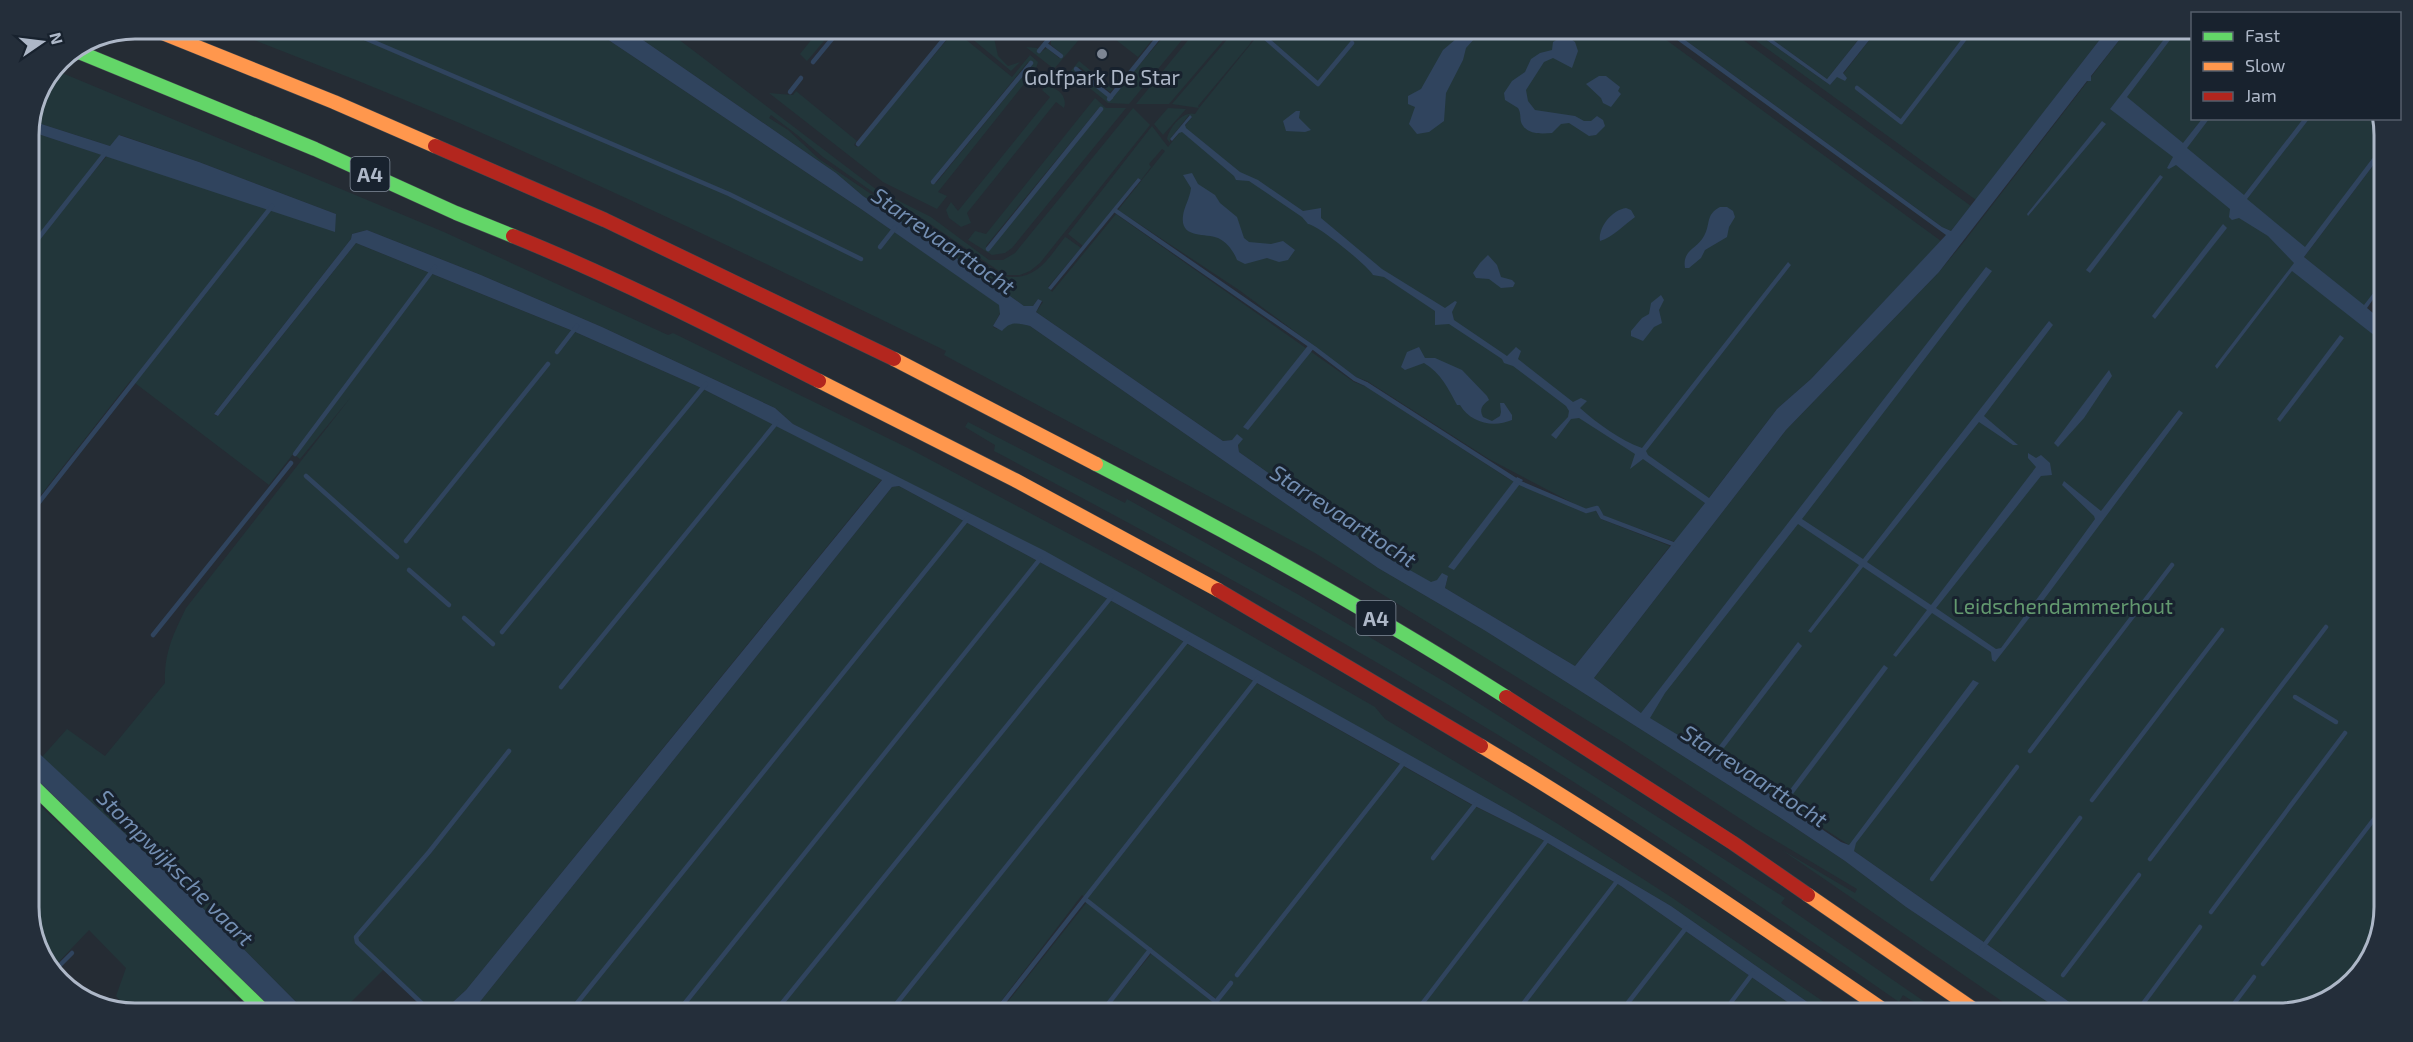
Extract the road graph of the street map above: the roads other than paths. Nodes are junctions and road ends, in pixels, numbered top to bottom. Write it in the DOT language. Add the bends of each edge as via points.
graph roads {
  1 [pos="177,39"];
  2 [pos="83,55"];
  3 [pos="39,792"];
  4 [pos="255,1003"];
  5 [pos="1872,1003"];
  6 [pos="1963,1003"];
  1 -- 6 [label="main road, A4" via="334,102 687,258 891,357 1236,536 1445,657 1733,843"];
  2 -- 5 [label="main road, A4" via="315,148 589,269 729,335 1025,485 1208,584 1547,785"];
  3 -- 4 [label="main road"];
}
